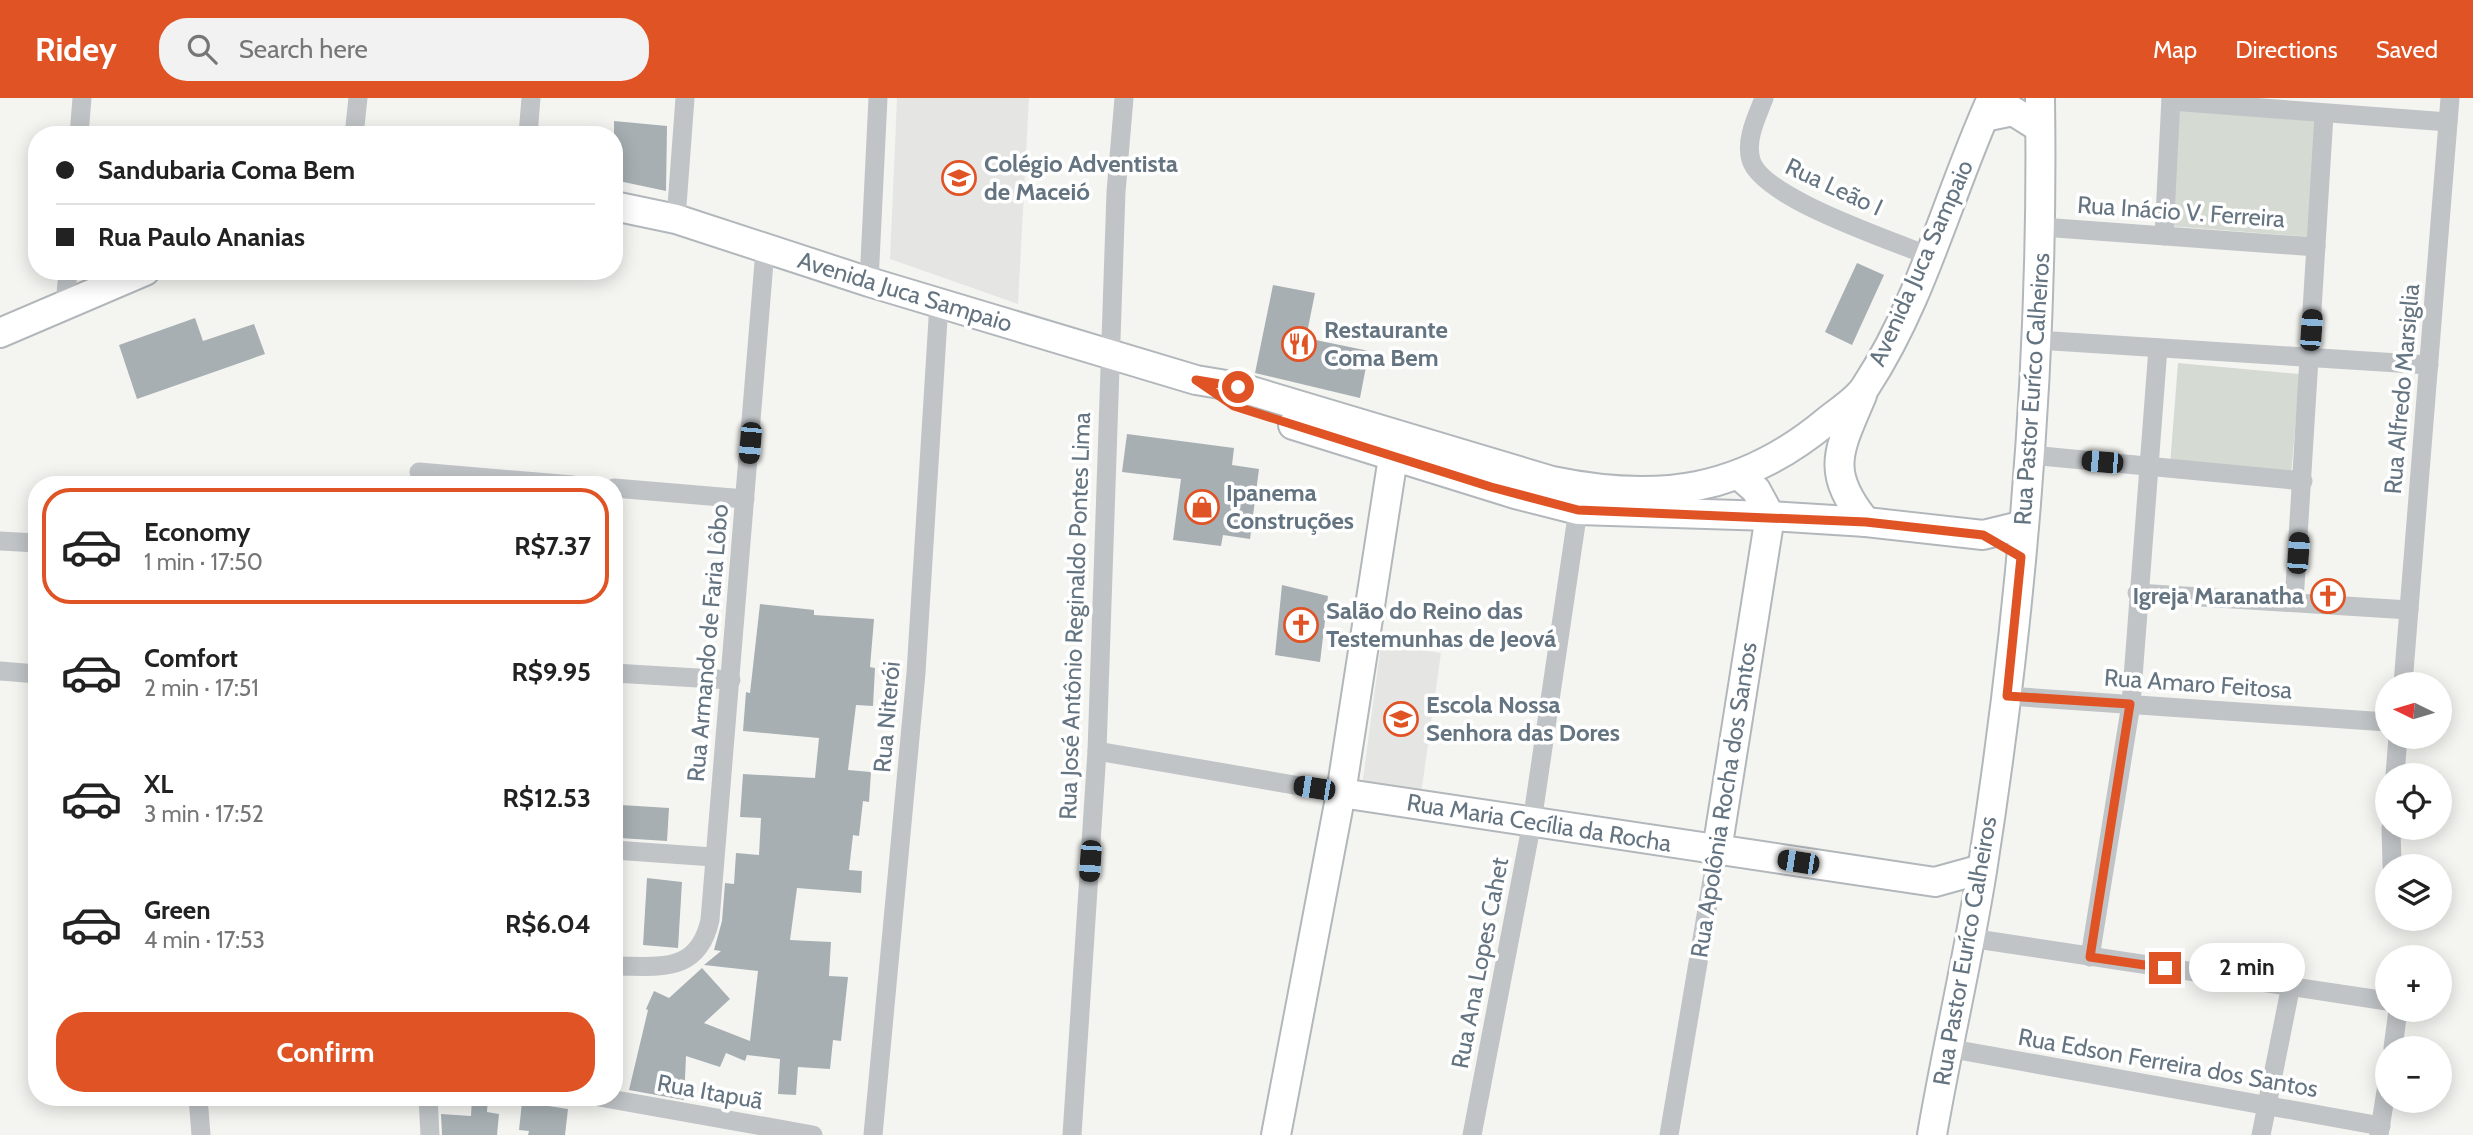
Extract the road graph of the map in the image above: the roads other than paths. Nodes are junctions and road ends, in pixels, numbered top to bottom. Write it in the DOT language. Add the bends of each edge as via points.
graph roads {
  1 [pos="82,98"];
  2 [pos="358,98"];
  3 [pos="531,98"];
  4 [pos="685,98"];
  5 [pos="878,98"];
  6 [pos="1124,98"];
  7 [pos="1764,98"];
  8 [pos="2040,98"];
  9 [pos="2450,98"];
  10 [pos="2171,99"];
  11 [pos="1988,107"];
  12 [pos="2324,115"];
  13 [pos="2448,122"];
  14 [pos="80,126"];
  15 [pos="355,126"];
  16 [pos="529,126"];
  17 [pos="2040,128"];
  18 [pos="623,208"];
  19 [pos="676,219"];
  20 [pos="2042,227"];
  21 [pos="2164,236"];
  22 [pos="2316,247"];
  23 [pos="765,250"];
  24 [pos="1929,256"];
  25 [pos="67,280"];
  26 [pos="124,280"];
  27 [pos="869,282"];
  28 [pos="939,303"];
  29 [pos="65,305"];
  30 [pos="0,333"];
  31 [pos="2037,340"];
  32 [pos="2158,348"];
  33 [pos="1110,352"];
  34 [pos="2309,358"];
  35 [pos="2429,365"];
  36 [pos="1865,389"];
  37 [pos="1394,446"];
  38 [pos="2031,455"];
  39 [pos="2149,466"];
  40 [pos="419,472"];
  41 [pos="466,476"];
  42 [pos="1741,476"];
  43 [pos="2303,481"];
  44 [pos="623,489"];
  45 [pos="745,499"];
  46 [pos="1578,510"];
  47 [pos="1770,516"];
  48 [pos="1866,522"];
  49 [pos="2024,525"];
  50 [pos="1983,535"];
  51 [pos="0,541"];
  52 [pos="28,543"];
  53 [pos="2021,557"];
  54 [pos="2137,593"];
  55 [pos="2294,602"];
  56 [pos="2409,610"];
  57 [pos="0,671"];
  58 [pos="2404,672"];
  59 [pos="28,673"];
  60 [pos="623,674"];
  61 [pos="731,680"];
  62 [pos="2007,696"];
  63 [pos="2130,704"];
  64 [pos="2375,721"];
  65 [pos="1097,751"];
  66 [pos="1341,793"];
  67 [pos="1532,821"];
  68 [pos="1717,850"];
  69 [pos="623,851"];
  70 [pos="713,857"];
  71 [pos="1982,869"];
  72 [pos="1935,882"];
  73 [pos="1975,909"];
  74 [pos="1970,938"];
  75 [pos="2090,957"];
  76 [pos="623,966"];
  77 [pos="2291,985"];
  78 [pos="2375,999"];
  79 [pos="1947,1048"];
  80 [pos="623,1101"];
  81 [pos="199,1106"];
  82 [pos="428,1106"];
  83 [pos="2267,1107"];
  84 [pos="2383,1113"];
  85 [pos="2380,1131"];
  86 [pos="201,1135"];
  87 [pos="430,1135"];
  88 [pos="813,1135"];
  89 [pos="873,1135"];
  90 [pos="1072,1135"];
  91 [pos="1276,1135"];
  92 [pos="1472,1135"];
  93 [pos="1669,1135"];
  94 [pos="1932,1135"];
  95 [pos="2262,1135"];
  1 -- 14 [label="street"];
  2 -- 15 [label="street"];
  3 -- 16 [label="street"];
  4 -- 19 [label="street"];
  5 -- 27 [label="street"];
  6 -- 33 [label="street, Rua José Antônio Reginaldo Pontes Lima"];
  7 -- 24 [label="street, Rua Leão I" via="1749,153 1765,182 1788,197"];
  8 -- 17 [label="main road, Rua Pastor Euríco Calheiros"];
  9 -- 13 [label="street, Rua Alfredo Marsiglia"];
  10 -- 12 [label="street"];
  10 -- 21 [label="street"];
  11 -- 17 [label="main road" via="2013,111"];
  11 -- 24 [label="main road, Avenida Juca Sampaio"];
  12 -- 13 [label="street"];
  12 -- 22 [label="street"];
  13 -- 35 [label="street, Rua Alfredo Marsiglia"];
  17 -- 20 [label="main road, Rua Pastor Euríco Calheiros"];
  18 -- 19 [label="main road, Avenida Juca Sampaio"];
  19 -- 23 [label="main road, Avenida Juca Sampaio"];
  20 -- 21 [label="street, Rua Inácio V. Ferreira"];
  20 -- 31 [label="main road, Rua Pastor Euríco Calheiros"];
  21 -- 22 [label="street, Rua Inácio V. Ferreira"];
  22 -- 34 [label="street"];
  23 -- 27 [label="main road, Avenida Juca Sampaio"];
  23 -- 45 [label="street, Rua Armando de Faria Lôbo"];
  24 -- 36 [label="main road, Avenida Juca Sampaio"];
  25 -- 29 [label="street"];
  26 -- 29 [label="main road"];
  27 -- 28 [label="main road, Avenida Juca Sampaio"];
  28 -- 33 [label="main road, Avenida Juca Sampaio"];
  28 -- 89 [label="street, Rua Niterói" via="916,673"];
  29 -- 30 [label="main road"];
  31 -- 32 [label="street"];
  31 -- 38 [label="main road, Rua Pastor Euríco Calheiros"];
  32 -- 34 [label="street"];
  32 -- 39 [label="street"];
  33 -- 37 [label="main road, Avenida Juca Sampaio" via="1196,380 1238,387"];
  33 -- 65 [label="street, Rua José Antônio Reginaldo Pontes Lima"];
  34 -- 35 [label="street"];
  34 -- 43 [label="street"];
  35 -- 56 [label="street, Rua Alfredo Marsiglia"];
  36 -- 42 [label="main road, Avenida Juca Sampaio" via="1813,432"];
  36 -- 48 [label="main road" via="1838,465 1846,498"];
  37 -- 42 [label="main road, Avenida Juca Sampaio" via="1585,488 1679,490"];
  37 -- 46 [label="main road, Avenida Juca Sampaio"];
  37 -- 66 [label="main road"];
  38 -- 39 [label="street"];
  38 -- 49 [label="main road, Rua Pastor Euríco Calheiros"];
  39 -- 43 [label="street"];
  39 -- 54 [label="street"];
  40 -- 41 [label="street"];
  42 -- 47 [label="main road" via="1756,490"];
  43 -- 55 [label="street"];
  44 -- 45 [label="street"];
  45 -- 61 [label="street, Rua Armando de Faria Lôbo"];
  46 -- 47 [label="main road, Avenida Juca Sampaio"];
  46 -- 67 [label="street, Rua Ana Lopes Cahet"];
  47 -- 48 [label="main road, Avenida Juca Sampaio"];
  47 -- 68 [label="main road, Rua Apolônia Rocha dos Santos"];
  48 -- 50 [label="main road, Avenida Juca Sampaio"];
  49 -- 50 [label="main road, Avenida Juca Sampaio"];
  49 -- 53 [label="main road, Rua Pastor Euríco Calheiros"];
  50 -- 53 [label="main road"];
  51 -- 52 [label="street"];
  53 -- 62 [label="main road, Rua Pastor Euríco Calheiros"];
  54 -- 55 [label="street"];
  54 -- 63 [label="street"];
  55 -- 56 [label="street"];
  56 -- 58 [label="street, Rua Alfredo Marsiglia"];
  57 -- 59 [label="street"];
  60 -- 61 [label="street"];
  61 -- 70 [label="street, Rua Armando de Faria Lôbo"];
  62 -- 63 [label="street, Rua Amaro Feitosa"];
  62 -- 71 [label="main road, Rua Pastor Euríco Calheiros"];
  63 -- 64 [label="street, Rua Amaro Feitosa"];
  63 -- 75 [label="street"];
  65 -- 66 [label="street, Rua Maria Cecília da Rocha"];
  65 -- 90 [label="street, Rua José Antônio Reginaldo Pontes Lima"];
  66 -- 67 [label="main road, Rua Maria Cecília da Rocha"];
  66 -- 91 [label="main road"];
  67 -- 68 [label="main road, Rua Maria Cecília da Rocha"];
  67 -- 92 [label="street, Rua Ana Lopes Cahet"];
  68 -- 72 [label="main road, Rua Maria Cecília da Rocha"];
  68 -- 93 [label="street, Rua Apolônia Rocha dos Santos"];
  69 -- 70 [label="street"];
  70 -- 76 [label="street, Rua Armando de Faria Lôbo" via="709,920 701,946 677,964"];
  71 -- 72 [label="main road, Rua Maria Cecília da Rocha"];
  71 -- 73 [label="main road, Rua Pastor Euríco Calheiros"];
  72 -- 73 [label="main road"];
  73 -- 74 [label="main road, Rua Pastor Euríco Calheiros"];
  74 -- 75 [label="street"];
  74 -- 79 [label="main road, Rua Pastor Euríco Calheiros"];
  75 -- 77 [label="street"];
  77 -- 78 [label="street"];
  77 -- 83 [label="street"];
  79 -- 83 [label="street, Rua Edson Ferreira dos Santos"];
  79 -- 94 [label="main road, Rua Pastor Euríco Calheiros"];
  80 -- 88 [label="street, Rua Itapuã"];
  81 -- 86 [label="street"];
  82 -- 87 [label="street"];
  83 -- 85 [label="street, Rua Edson Ferreira dos Santos"];
  83 -- 95 [label="street"];
  84 -- 85 [label="street"];
}
